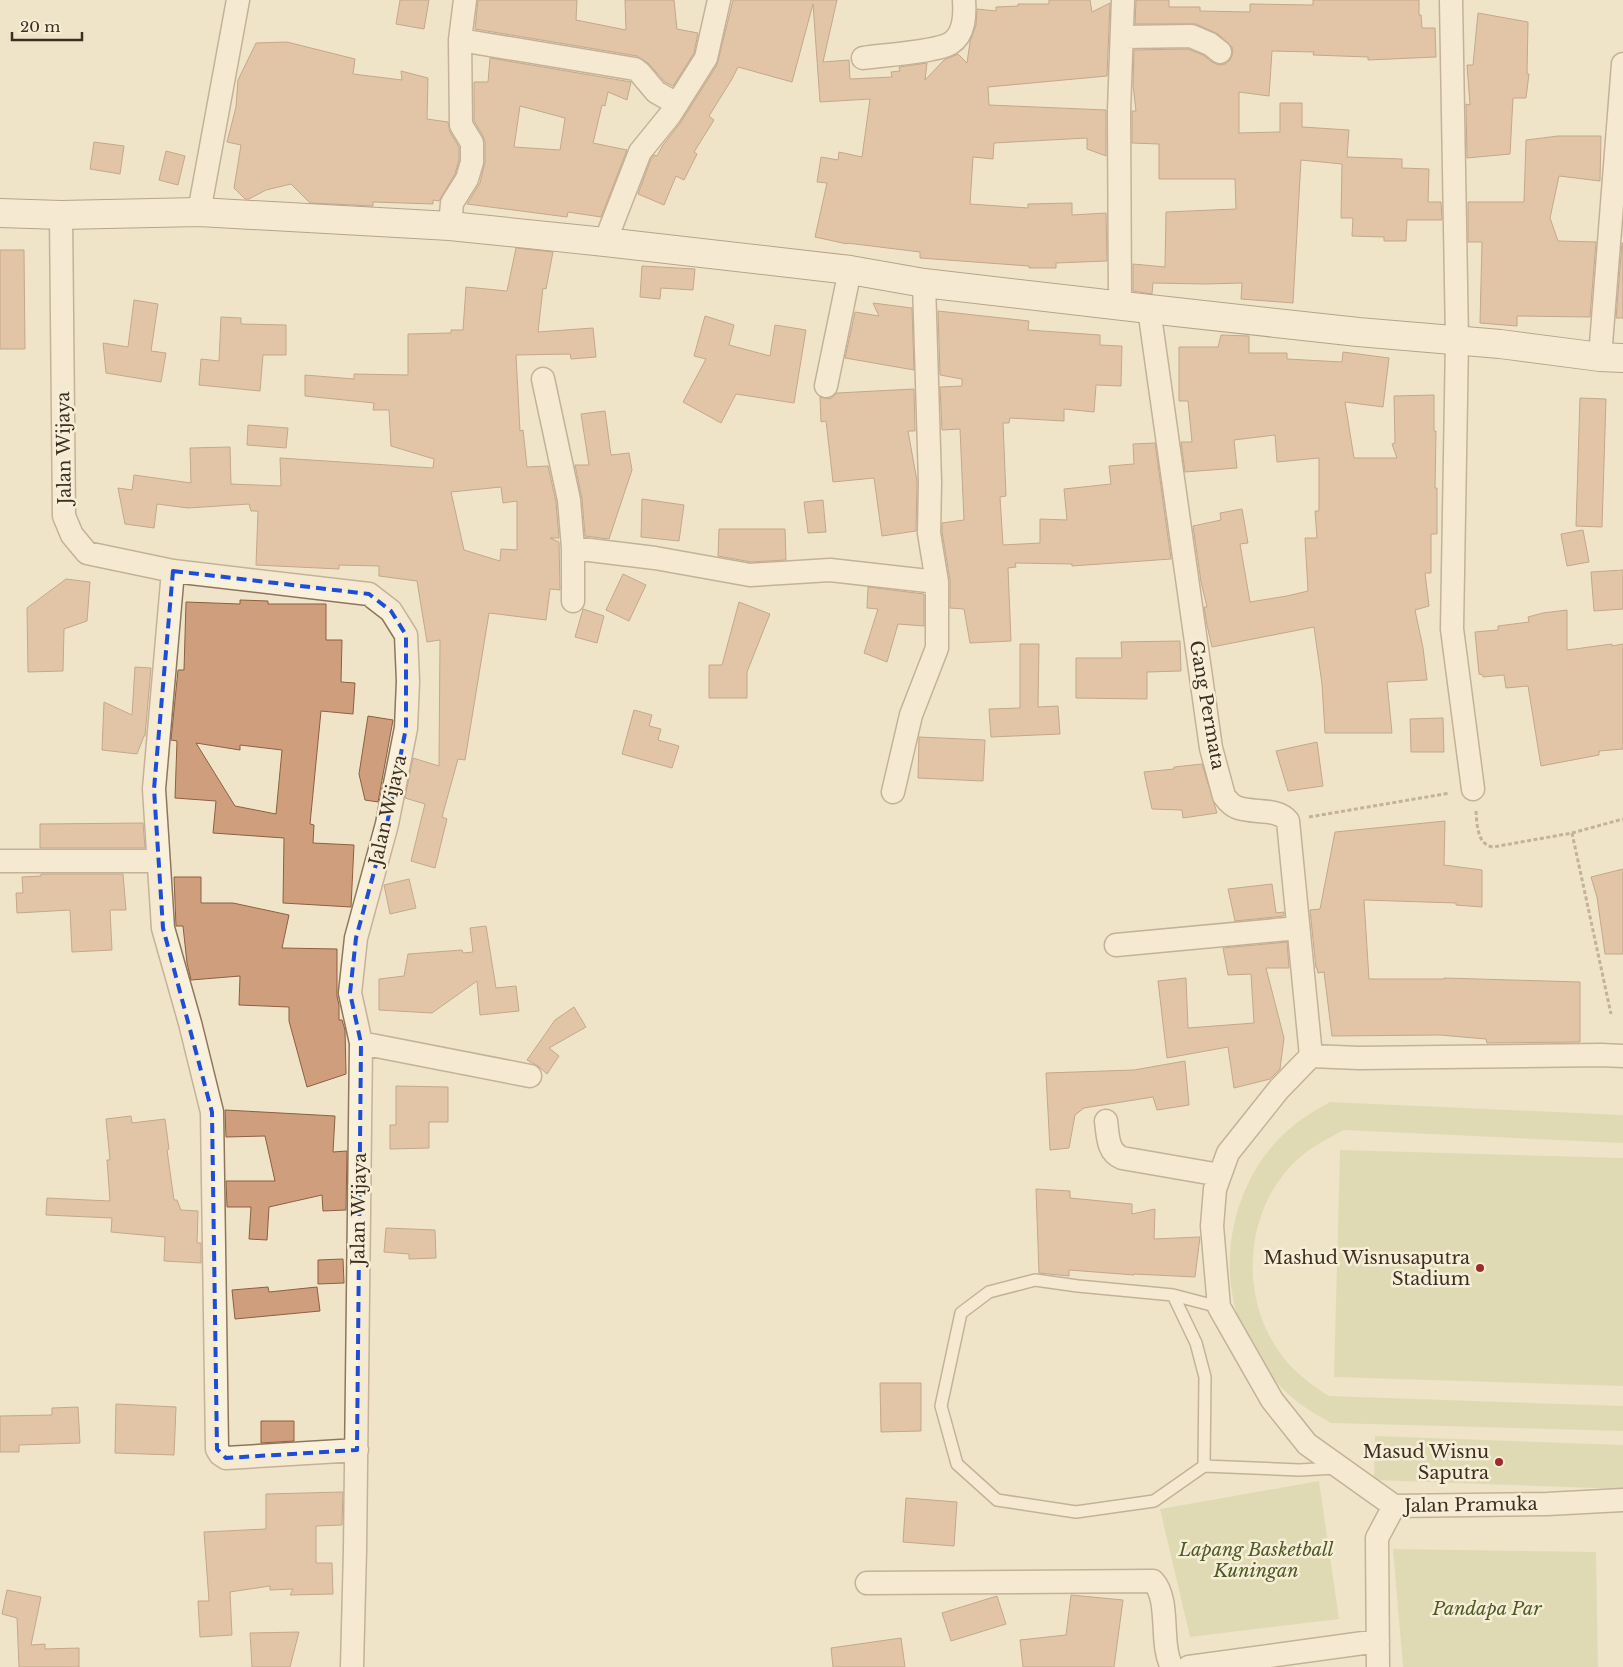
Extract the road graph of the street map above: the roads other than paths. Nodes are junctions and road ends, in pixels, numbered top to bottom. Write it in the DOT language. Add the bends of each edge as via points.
graph roads {
  1 [pos="238,0"];
  2 [pos="465,0"];
  3 [pos="719,0"];
  4 [pos="964,0"];
  5 [pos="1123,0"];
  6 [pos="1451,0"];
  7 [pos="1123,37"];
  8 [pos="460,40"];
  9 [pos="1220,52"];
  10 [pos="863,58"];
  11 [pos="1623,64"];
  12 [pos="676,104"];
  13 [pos="199,212"];
  14 [pos="0,213"];
  15 [pos="61,215"];
  16 [pos="450,226"];
  17 [pos="606,242"];
  18 [pos="850,270"];
  19 [pos="924,283"];
  20 [pos="1120,304"];
  21 [pos="1149,309"];
  22 [pos="1457,340"];
  23 [pos="1611,357"];
  24 [pos="543,379"];
  25 [pos="826,386"];
  26 [pos="573,548"];
  27 [pos="173,572"];
  28 [pos="937,582"];
  29 [pos="573,601"];
  30 [pos="1473,789"];
  31 [pos="893,792"];
  32 [pos="0,861"];
  33 [pos="158,861"];
  34 [pos="1298,928"];
  35 [pos="1116,945"];
  36 [pos="361,1043"];
  37 [pos="1311,1056"];
  38 [pos="1623,1056"];
  39 [pos="530,1076"];
  40 [pos="1106,1121"];
  41 [pos="1220,1175"];
  42 [pos="1173,1295"];
  43 [pos="1219,1306"];
  44 [pos="357,1450"];
  45 [pos="1204,1466"];
  46 [pos="1340,1468"];
  47 [pos="1623,1500"];
  48 [pos="1394,1506"];
  49 [pos="867,1583"];
  50 [pos="1378,1641"];
  51 [pos="1175,1666"];
  52 [pos="352,1667"];
  53 [pos="1378,1667"];
  1 -- 13 [label="street"];
  2 -- 8 [label="street"];
  3 -- 12 [label="street" via="706,58"];
  4 -- 10 [label="street" via="963,27 952,43"];
  5 -- 7 [label="street"];
  6 -- 22 [label="street"];
  7 -- 9 [label="street" via="1191,36"];
  7 -- 20 [label="street" via="1119,111"];
  8 -- 12 [label="street" via="635,69 656,92"];
  8 -- 16 [label="street" via="461,125 472,144 472,162 467,179 452,203"];
  11 -- 23 [label="street"];
  12 -- 17 [label="street" via="640,152"];
  13 -- 15 [label="street"];
  13 -- 16 [label="street"];
  14 -- 15 [label="street"];
  15 -- 27 [label="street, Jalan Wijaya" via="64,516 72,535 87,553"];
  16 -- 17 [label="street"];
  17 -- 18 [label="street"];
  18 -- 19 [label="street"];
  18 -- 25 [label="street"];
  19 -- 20 [label="street"];
  19 -- 28 [label="street" via="929,533"];
  20 -- 21 [label="street"];
  21 -- 22 [label="street"];
  21 -- 34 [label="street, Gang Permata" via="1211,748 1224,796 1229,801 1236,807 1281,815 1288,821"];
  22 -- 23 [label="street"];
  22 -- 30 [label="street" via="1452,629"];
  24 -- 26 [label="street" via="568,500"];
  26 -- 28 [label="street" via="750,575 830,570"];
  26 -- 29 [label="street"];
  27 -- 33 [label="street" via="154,789"];
  27 -- 36 [label="street, Jalan Wijaya" via="369,594 392,611 406,635 406,728 387,824 356,938 350,993"];
  28 -- 31 [label="street" via="937,648 911,714"];
  32 -- 33 [label="street"];
  33 -- 44 [label="street" via="163,928 212,1112 217,1449 226,1458"];
  34 -- 35 [label="street"];
  34 -- 37 [label="street"];
  36 -- 39 [label="street"];
  36 -- 44 [label="street, Jalan Wijaya"];
  37 -- 38 [label="street"];
  37 -- 41 [label="street" via="1279,1089 1228,1153"];
  40 -- 41 [label="street" via="1109,1144 1116,1156"];
  41 -- 43 [label="street" via="1215,1189 1212,1226"];
  42 -- 43 [label="lane"];
  42 -- 45 [label="lane" via="1196,1343 1205,1377"];
  42 -- 45 [label="lane" via="1035,1280 989,1292 961,1313 941,1406 957,1464 997,1500 1076,1512 1154,1501"];
  43 -- 46 [label="street" via="1272,1400 1307,1444"];
  44 -- 52 [label="street, Jalan Wijaya"];
  45 -- 46 [label="lane" via="1299,1470"];
  46 -- 48 [label="street"];
  47 -- 48 [label="street, Jalan Pramuka"];
  48 -- 50 [label="street, Jalan Pramuka" via="1377,1538"];
  49 -- 51 [label="street" via="1153,1581 1160,1592 1166,1646"];
  50 -- 51 [label="street"];
  50 -- 53 [label="street, Jalan Pramuka"];
}
